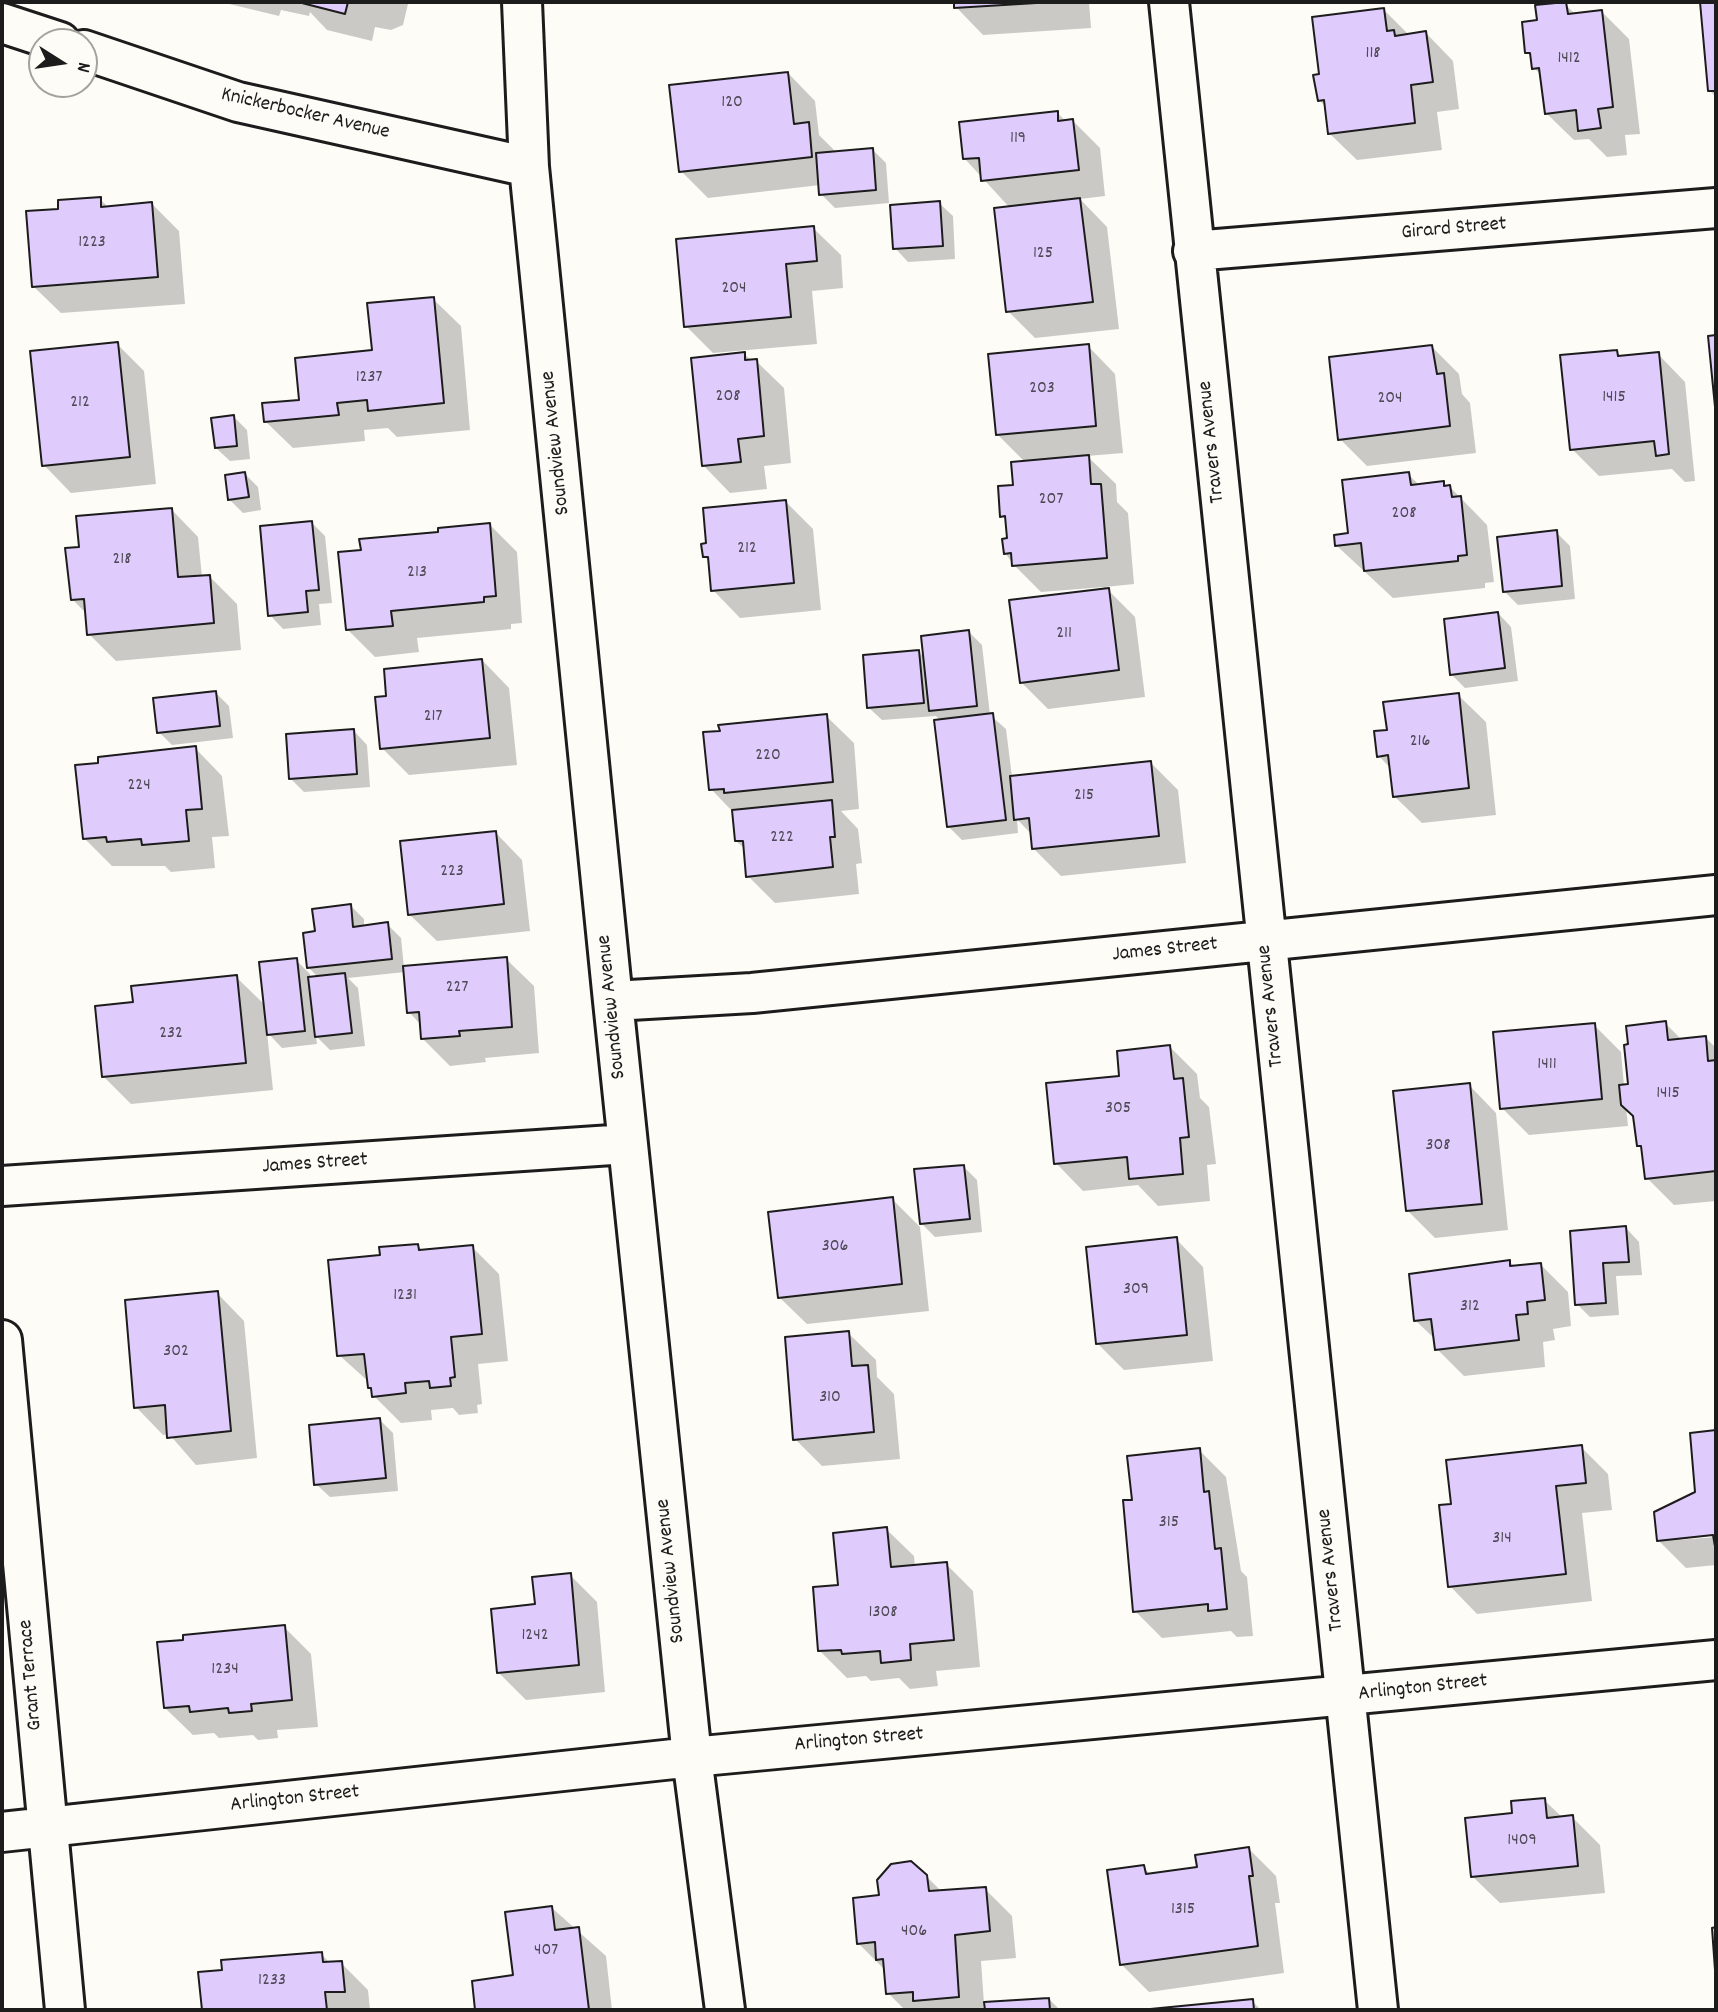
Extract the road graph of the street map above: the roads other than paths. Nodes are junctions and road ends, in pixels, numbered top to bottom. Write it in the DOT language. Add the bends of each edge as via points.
graph roads {
  1 [pos="522,2"];
  2 [pos="1169,2"];
  3 [pos="2,23"];
  4 [pos="28,32"];
  5 [pos="98,55"];
  6 [pos="530,167"];
  7 [pos="1716,208"];
  8 [pos="1193,251"];
  9 [pos="1716,895"];
  10 [pos="1266,940"];
  11 [pos="613,1001"];
  12 [pos="627,1144"];
  13 [pos="2,1186"];
  14 [pos="2,1340"];
  15 [pos="1716,1660"];
  16 [pos="1345,1697"];
  17 [pos="692,1757"];
  18 [pos="46,1827"];
  19 [pos="2,1832"];
  20 [pos="65,2010"];
  21 [pos="725,2010"];
  22 [pos="1378,2010"];
  1 -- 6 [label="street, Soundview Avenue"];
  2 -- 8 [label="street, Travers Avenue"];
  3 -- 4 [label="street"];
  5 -- 6 [label="street, Knickerbocker Avenue" via="238,102"];
  6 -- 11 [label="street, Soundview Avenue"];
  7 -- 8 [label="street, Girard Street"];
  8 -- 10 [label="street, Travers Avenue"];
  9 -- 10 [label="street, James Street"];
  10 -- 11 [label="street, James Street" via="752,993"];
  10 -- 16 [label="street, Travers Avenue"];
  11 -- 12 [label="street, Soundview Avenue"];
  12 -- 13 [label="street, James Street"];
  12 -- 17 [label="street, Soundview Avenue"];
  14 -- 18 [label="street, Grant Terrace"];
  15 -- 16 [label="street, Arlington Street"];
  16 -- 17 [label="street, Arlington Street"];
  16 -- 22 [label="street, Travers Avenue"];
  17 -- 18 [label="street, Arlington Street"];
  17 -- 21 [label="street, Soundview Avenue"];
  18 -- 19 [label="street, Arlington Street"];
  18 -- 20 [label="street, Grant Terrace"];
}
